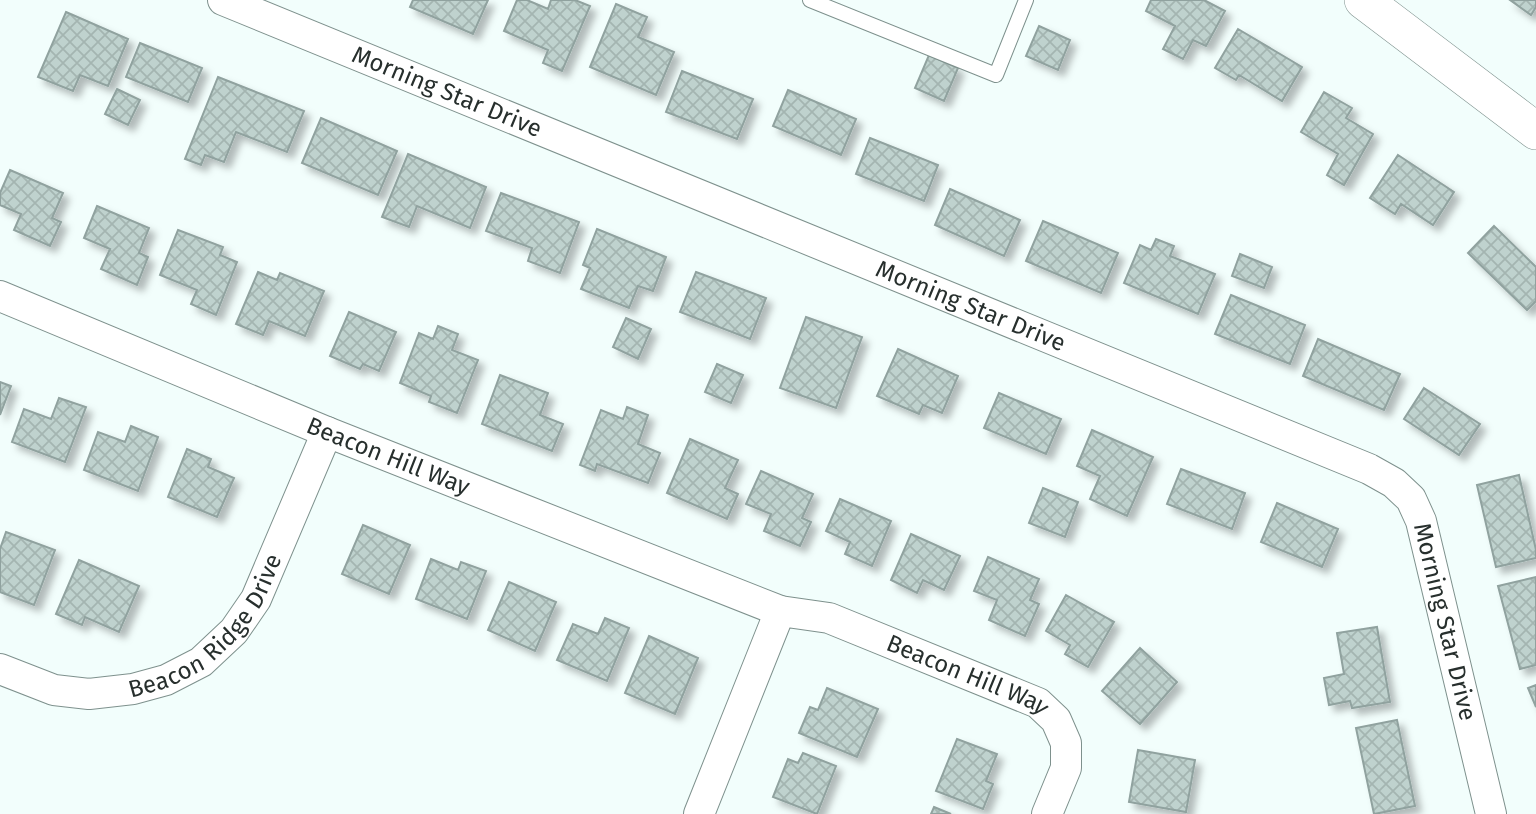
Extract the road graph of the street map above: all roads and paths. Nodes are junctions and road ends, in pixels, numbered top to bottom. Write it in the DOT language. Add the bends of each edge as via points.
graph roads {
  1 [pos="223,0"];
  2 [pos="810,0"];
  3 [pos="1026,0"];
  4 [pos="1363,0"];
  5 [pos="1536,131"];
  6 [pos="0,296"];
  7 [pos="327,432"];
  8 [pos="780,611"];
  9 [pos="0,669"];
  10 [pos="699,814"];
  11 [pos="1047,814"];
  12 [pos="1490,814"];
  1 -- 12 [label="street, Morning Star Drive" via="1370,469 1394,484 1411,499 1421,521"];
  2 -- 3 [label="lane" via="996,75"];
  4 -- 5 [label="street"];
  6 -- 7 [label="street, Beacon Hill Way"];
  7 -- 8 [label="street, Beacon Hill Way"];
  7 -- 9 [label="street, Beacon Ridge Drive" via="256,599 234,631 201,662 166,680 89,694 54,690"];
  8 -- 10 [label="street"];
  8 -- 11 [label="street, Beacon Hill Way" via="829,618 1038,703 1056,720 1066,743 1066,768"];
}
